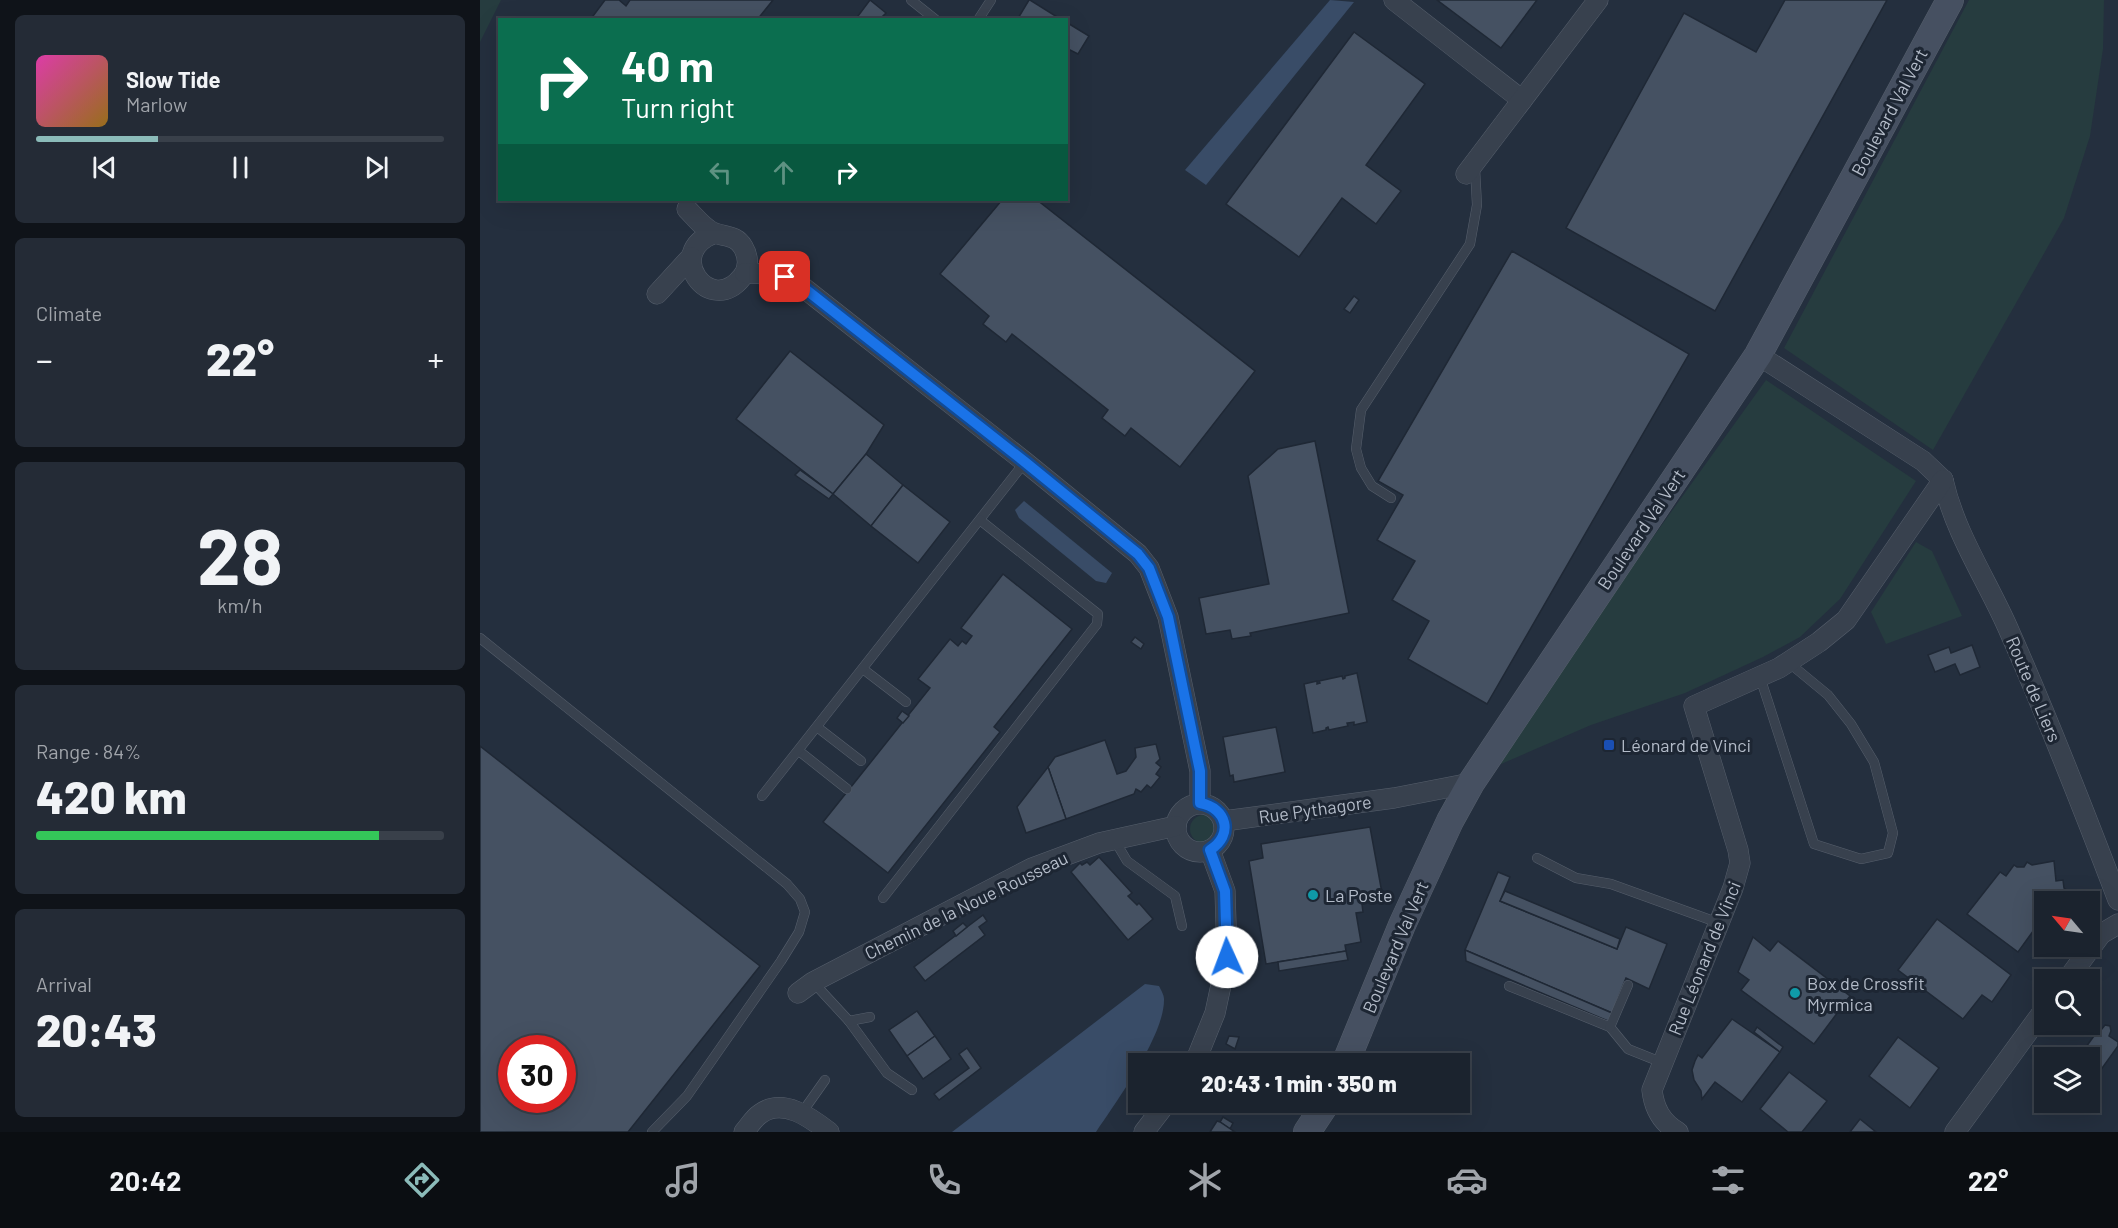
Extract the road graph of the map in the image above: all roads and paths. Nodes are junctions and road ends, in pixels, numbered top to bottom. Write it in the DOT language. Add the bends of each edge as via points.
graph roads {
  1 [pos="911,0"];
  2 [pos="991,0"];
  3 [pos="1394,0"];
  4 [pos="1598,0"];
  5 [pos="1950,0"];
  6 [pos="981,16"];
  7 [pos="934,18"];
  8 [pos="1522,100"];
  9 [pos="1470,168"];
  10 [pos="685,204"];
  11 [pos="714,233"];
  12 [pos="743,247"];
  13 [pos="693,252"];
  14 [pos="745,273"];
  15 [pos="785,277"];
  16 [pos="700,283"];
  17 [pos="1758,355"];
  18 [pos="1025,462"];
  19 [pos="1943,480"];
  20 [pos="1390,498"];
  21 [pos="980,520"];
  22 [pos="480,638"];
  23 [pos="1788,662"];
  24 [pos="863,669"];
  25 [pos="1760,677"];
  26 [pos="906,702"];
  27 [pos="817,727"];
  28 [pos="799,750"];
  29 [pos="861,761"];
  30 [pos="1471,783"];
  31 [pos="847,789"];
  32 [pos="762,796"];
  33 [pos="1200,803"];
  34 [pos="1224,821"];
  35 [pos="1176,826"];
  36 [pos="1114,839"];
  37 [pos="1210,850"];
  38 [pos="1537,858"];
  39 [pos="883,898"];
  40 [pos="2118,900"];
  41 [pos="1719,923"];
  42 [pos="2118,924"];
  43 [pos="1182,926"];
  44 [pos="2075,969"];
  45 [pos="1628,985"];
  46 [pos="1509,986"];
  47 [pos="806,988"];
  48 [pos="870,1017"];
  49 [pos="849,1021"];
  50 [pos="2034,1024"];
  51 [pos="1610,1028"];
  52 [pos="1199,1053"];
  53 [pos="1350,1053"];
  54 [pos="1663,1063"];
  55 [pos="825,1080"];
  56 [pos="912,1090"];
  57 [pos="1159,1113"];
  58 [pos="1320,1113"];
  59 [pos="801,1114"];
  60 [pos="652,1132"];
  61 [pos="744,1132"];
  62 [pos="829,1132"];
  63 [pos="1144,1132"];
  64 [pos="1307,1132"];
  65 [pos="1678,1132"];
  66 [pos="1955,1132"];
  1 -- 7 [label="lane"];
  2 -- 6 [label="lane"];
  3 -- 8 [label="street"];
  4 -- 8 [label="street"];
  5 -- 17 [label="street, Boulevard Val Vert"];
  8 -- 9 [label="street"];
  9 -- 20 [label="lane" via="1477,204 1470,244 1361,410 1356,448 1361,468 1372,486"];
  10 -- 11 [label="street"];
  10 -- 13 [label="street"];
  11 -- 12 [label="street" via="728,235"];
  11 -- 13 [label="street" via="701,240"];
  12 -- 14 [label="street"];
  12 -- 15 [label="street"];
  13 -- 16 [label="street" via="691,267"];
  13 -- 16 [label="street" via="657,294"];
  14 -- 15 [label="street"];
  14 -- 16 [label="street" via="725,290"];
  15 -- 18 [label="street"];
  17 -- 19 [label="street" via="1923,460"];
  17 -- 30 [label="street, Boulevard Val Vert"];
  18 -- 21 [label="lane"];
  18 -- 33 [label="street" via="1138,554 1149,568 1168,617 1200,771"];
  19 -- 23 [label="street" via="1846,620"];
  19 -- 40 [label="street, Route de Liers" via="1956,523 2051,725"];
  21 -- 24 [label="lane"];
  21 -- 39 [label="lane" via="1098,614 1097,624"];
  22 -- 60 [label="lane" via="787,884 805,912 799,932 754,1000 687,1096"];
  23 -- 25 [label="street"];
  23 -- 25 [label="lane" via="1828,695 1874,762 1893,833 1888,853 1861,859 1814,844"];
  24 -- 26 [label="lane"];
  24 -- 27 [label="lane"];
  25 -- 41 [label="street, Rue Léonard de Vinci" via="1694,706 1740,863"];
  27 -- 28 [label="lane"];
  27 -- 29 [label="lane"];
  28 -- 31 [label="lane"];
  28 -- 32 [label="lane"];
  30 -- 34 [label="street, Rue Pythagore" via="1407,796"];
  30 -- 53 [label="street, Boulevard Val Vert" via="1407,915"];
  33 -- 34 [label="street" via="1215,808"];
  33 -- 35 [label="street" via="1185,808"];
  34 -- 37 [label="street" via="1224,836"];
  35 -- 36 [label="street, Chemin de la Noue Rousseau"];
  35 -- 37 [label="street" via="1177,837 1187,849 1202,853"];
  36 -- 43 [label="lane" via="1126,861 1175,896"];
  36 -- 47 [label="street, Chemin de la Noue Rousseau" via="1032,868"];
  37 -- 52 [label="street" via="1225,891 1227,957 1215,1013"];
  38 -- 41 [label="lane" via="1576,878 1611,884"];
  41 -- 54 [label="street, Rue Léonard de Vinci"];
  42 -- 44 [label="street" via="2101,934"];
  45 -- 51 [label="lane"];
  46 -- 51 [label="lane"];
  47 -- 49 [label="lane"];
  48 -- 49 [label="lane"];
  49 -- 56 [label="lane" via="887,1073"];
  50 -- 66 [label="street"];
  51 -- 54 [label="lane" via="1628,1049"];
  54 -- 65 [label="street, Rue Léonard de Vinci" via="1652,1090 1654,1105 1661,1118"];
  55 -- 59 [label="lane"];
  57 -- 63 [label="street"];
  58 -- 64 [label="street"];
  59 -- 61 [label="street" via="787,1107 767,1110"];
  59 -- 62 [label="street"];
}
